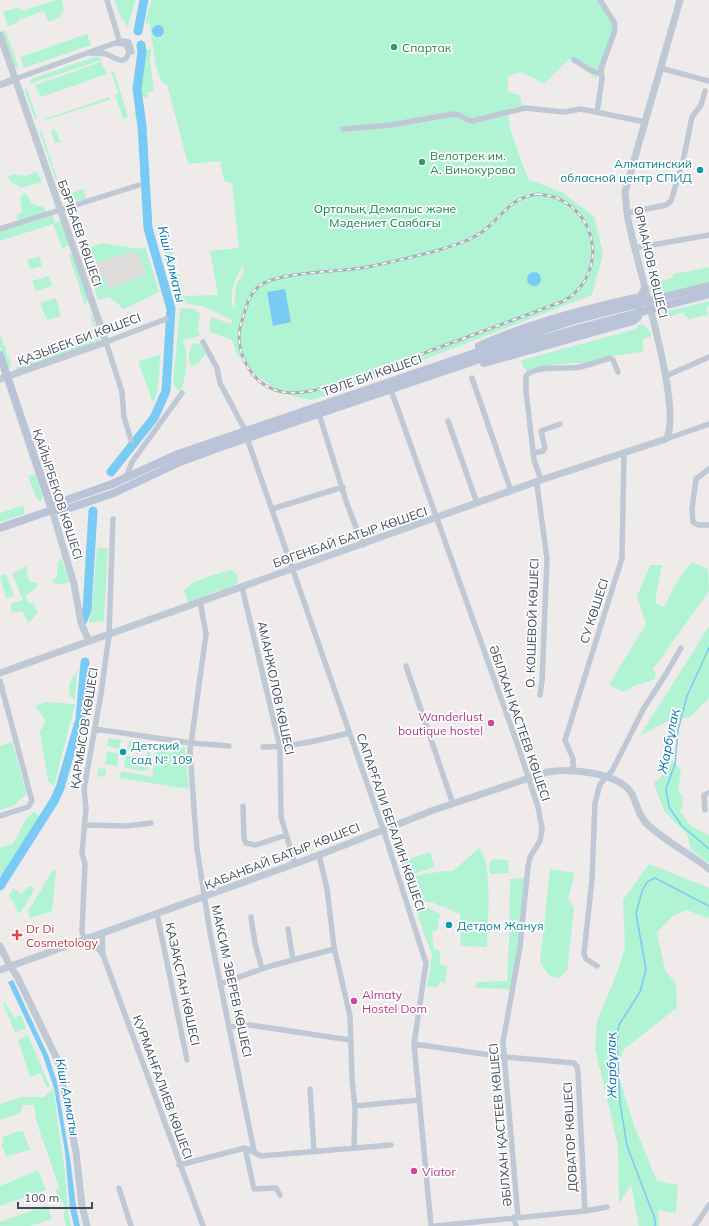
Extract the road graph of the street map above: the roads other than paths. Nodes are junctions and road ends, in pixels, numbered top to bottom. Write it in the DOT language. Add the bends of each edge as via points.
graph roads {
  1 [pos="107,0"];
  2 [pos="600,0"];
  3 [pos="680,0"];
  4 [pos="0,35"];
  5 [pos="120,43"];
  6 [pos="90,53"];
  7 [pos="574,60"];
  8 [pos="660,68"];
  9 [pos="601,74"];
  10 [pos="15,79"];
  11 [pos="709,81"];
  12 [pos="0,85"];
  13 [pos="705,91"];
  14 [pos="598,112"];
  15 [pos="644,122"];
  16 [pos="343,129"];
  17 [pos="139,185"];
  18 [pos="60,209"];
  19 [pos="627,213"];
  20 [pos="0,230"];
  21 [pos="709,235"];
  22 [pos="635,248"];
  23 [pos="709,286"];
  24 [pos="645,289"];
  25 [pos="709,294"];
  26 [pos="630,299"];
  27 [pos="166,319"];
  28 [pos="106,342"];
  29 [pos="203,342"];
  30 [pos="517,342"];
  31 [pos="0,354"];
  32 [pos="709,357"];
  33 [pos="452,365"];
  34 [pos="618,372"];
  35 [pos="666,376"];
  36 [pos="4,378"];
  37 [pos="472,378"];
  38 [pos="391,390"];
  39 [pos="182,393"];
  40 [pos="319,414"];
  41 [pos="448,422"];
  42 [pos="560,424"];
  43 [pos="709,424"];
  44 [pos="246,434"];
  45 [pos="666,439"];
  46 [pos="131,440"];
  47 [pos="624,452"];
  48 [pos="534,453"];
  49 [pos="709,469"];
  50 [pos="126,478"];
  51 [pos="540,481"];
  52 [pos="342,487"];
  53 [pos="511,491"];
  54 [pos="477,503"];
  55 [pos="272,509"];
  56 [pos="52,510"];
  57 [pos="437,518"];
  58 [pos="113,519"];
  59 [pos="709,524"];
  60 [pos="0,528"];
  61 [pos="363,545"];
  62 [pos="292,569"];
  63 [pos="242,587"];
  64 [pos="200,601"];
  65 [pos="109,635"];
  66 [pos="89,641"];
  67 [pos="681,648"];
  68 [pos="406,666"];
  69 [pos="0,673"];
  70 [pos="0,681"];
  71 [pos="540,695"];
  72 [pos="95,729"];
  73 [pos="349,733"];
  74 [pos="190,743"];
  75 [pos="229,746"];
  76 [pos="263,747"];
  77 [pos="280,747"];
  78 [pos="573,771"];
  79 [pos="606,777"];
  80 [pos="529,778"];
  81 [pos="709,793"];
  82 [pos="453,804"];
  83 [pos="243,806"];
  84 [pos="705,810"];
  85 [pos="0,816"];
  86 [pos="151,823"];
  87 [pos="84,825"];
  88 [pos="382,829"];
  89 [pos="286,835"];
  90 [pos="319,855"];
  91 [pos="295,864"];
  92 [pos="709,869"];
  93 [pos="204,897"];
  94 [pos="157,914"];
  95 [pos="250,917"];
  96 [pos="288,928"];
  97 [pos="102,933"];
  98 [pos="87,938"];
  99 [pos="0,946"];
  100 [pos="334,949"];
  101 [pos="103,955"];
  102 [pos="293,960"];
  103 [pos="10,966"];
  104 [pos="597,966"];
  105 [pos="262,969"];
  106 [pos="0,970"];
  107 [pos="220,984"];
  108 [pos="229,1027"];
  109 [pos="350,1040"];
  110 [pos="414,1044"];
  111 [pos="504,1058"];
  112 [pos="187,1060"];
  113 [pos="310,1089"];
  114 [pos="419,1100"];
  115 [pos="355,1106"];
  116 [pos="391,1145"];
  117 [pos="245,1148"];
  118 [pos="354,1148"];
  119 [pos="254,1151"];
  120 [pos="314,1151"];
  121 [pos="179,1165"];
  122 [pos="119,1188"];
  123 [pos="280,1195"];
  124 [pos="709,1205"];
  125 [pos="607,1206"];
  126 [pos="585,1211"];
  127 [pos="516,1217"];
  128 [pos="87,1226"];
  129 [pos="131,1226"];
  130 [pos="203,1226"];
  131 [pos="431,1226"];
  132 [pos="435,1226"];
  133 [pos="516,1226"];
  134 [pos="695,1226"];
  1 -- 5 [label="street"];
  2 -- 9 [label="street" via="614,22 615,30"];
  3 -- 8 [label="street, ОРМАНОВ КӨШЕСІ"];
  4 -- 10 [label="street, БӘРІБАЕВ КӨШЕСІ"];
  5 -- 6 [label="street"];
  5 -- 6 [label="street" via="128,48 128,55 124,60 116,60 105,54"];
  6 -- 10 [label="street"];
  7 -- 9 [label="street"];
  8 -- 11 [label="street"];
  8 -- 15 [label="street, ОРМАНОВ КӨШЕСІ"];
  9 -- 14 [label="street"];
  10 -- 12 [label="street"];
  10 -- 18 [label="street, БӘРІБАЕВ КӨШЕСІ"];
  13 -- 19 [label="street" via="701,105 692,116 684,161 671,201 666,205"];
  14 -- 15 [label="street"];
  14 -- 16 [label="street" via="581,109 564,112 525,108 472,121 459,114 453,114 391,125"];
  15 -- 19 [label="street, ОРМАНОВ КӨШЕСІ" via="625,192"];
  17 -- 18 [label="street"];
  18 -- 20 [label="street"];
  18 -- 28 [label="street, БӘРІБАЕВ КӨШЕСІ"];
  19 -- 22 [label="street, ОРМАНОВ КӨШЕСІ"];
  21 -- 22 [label="street"];
  22 -- 24 [label="street, ОРМАНОВ КӨШЕСІ"];
  23 -- 30 [label="main road, ТӨЛЕ БИ КӨШЕСІ, bridge" via="578,319"];
  24 -- 26 [label="main road" via="640,297"];
  24 -- 35 [label="street, ОРМАНОВ КӨШЕСІ"];
  25 -- 30 [label="main road, ТӨЛЕ БИ КӨШЕСІ, bridge"];
  26 -- 33 [label="main road" via="499,337"];
  26 -- 33 [label="main road" via="637,303 640,310 639,316 633,321 506,358"];
  27 -- 28 [label="street, ҚАЗЫБЕК БИ КӨШЕСІ"];
  28 -- 36 [label="street, ҚАЗЫБЕК БИ КӨШЕСІ"];
  28 -- 46 [label="street, БӘРІБАЕВ КӨШЕСІ" via="122,392 124,417"];
  29 -- 44 [label="street, САПАРҒАЛИ БЕГАЛИН КӨШЕСІ" via="218,368 220,383"];
  30 -- 33 [label="main road, ТӨЛЕ БИ КӨШЕСІ"];
  31 -- 36 [label="main road, ҚАЙЫРБЕКОВ КӨШЕСІ"];
  32 -- 35 [label="street"];
  33 -- 38 [label="main road, ТӨЛЕ БИ КӨШЕСІ"];
  33 -- 44 [label="main road, ТӨЛЕ БИ КӨШЕСІ"];
  34 -- 48 [label="street, О. КОШЕВОЙ КӨШЕСІ" via="610,358 578,367 566,366 527,374 524,379"];
  35 -- 45 [label="street, ОРМАНОВ КӨШЕСІ" via="670,426"];
  36 -- 56 [label="main road, ҚАЙЫРБЕКОВ КӨШЕСІ"];
  37 -- 53 [label="street"];
  38 -- 40 [label="main road, ТӨЛЕ БИ КӨШЕСІ"];
  38 -- 57 [label="street, ӘБІЛХАН ҚАСТЕЕВ КӨШЕСІ"];
  39 -- 50 [label="street" via="132,462"];
  40 -- 44 [label="main road, ТӨЛЕ БИ КӨШЕСІ"];
  40 -- 52 [label="street"];
  41 -- 54 [label="street"];
  42 -- 48 [label="street" via="541,431 544,448 543,451"];
  43 -- 45 [label="street, БӨГЕНБАЙ БАТЫР КӨШЕСІ"];
  44 -- 50 [label="main road, ТӨЛЕ БИ КӨШЕСІ" via="178,454"];
  44 -- 55 [label="street, САПАРҒАЛИ БЕГАЛИН КӨШЕСІ"];
  44 -- 56 [label="main road, ТӨЛЕ БИ КӨШЕСІ" via="114,492 64,510"];
  45 -- 47 [label="street, БӨГЕНБАЙ БАТЫР КӨШЕСІ"];
  47 -- 51 [label="street, БӨГЕНБАЙ БАТЫР КӨШЕСІ"];
  47 -- 78 [label="street, СУ КӨШЕСІ" via="622,558 565,740 573,759"];
  48 -- 51 [label="street, О. КОШЕВОЙ КӨШЕСІ"];
  49 -- 59 [label="street" via="696,479 692,509 693,522 698,525"];
  50 -- 56 [label="main road, ТӨЛЕ БИ КӨШЕСІ" via="61,502"];
  51 -- 53 [label="street, БӨГЕНБАЙ БАТЫР КӨШЕСІ"];
  51 -- 71 [label="street, О. КОШЕВОЙ КӨШЕСІ" via="537,485 547,559"];
  52 -- 55 [label="street"];
  52 -- 61 [label="street"];
  53 -- 54 [label="street, БӨГЕНБАЙ БАТЫР КӨШЕСІ"];
  54 -- 57 [label="street, БӨГЕНБАЙ БАТЫР КӨШЕСІ"];
  55 -- 62 [label="street, САПАРҒАЛИ БЕГАЛИН КӨШЕСІ"];
  56 -- 60 [label="main road, ТӨЛЕ БИ КӨШЕСІ"];
  56 -- 66 [label="street, ҚАЙЫРБЕКОВ КӨШЕСІ" via="74,584 81,623"];
  57 -- 61 [label="street, БӨГЕНБАЙ БАТЫР КӨШЕСІ"];
  57 -- 80 [label="street, ӘБІЛХАН ҚАСТЕЕВ КӨШЕСІ"];
  58 -- 65 [label="street, ҚАРМЫСОВ КӨШЕСІ"];
  61 -- 62 [label="street, БӨГЕНБАЙ БАТЫР КӨШЕСІ"];
  62 -- 63 [label="street, БӨГЕНБАЙ БАТЫР КӨШЕСІ"];
  62 -- 73 [label="street, САПАРҒАЛИ БЕГАЛИН КӨШЕСІ"];
  63 -- 64 [label="street, БӨГЕНБАЙ БАТЫР КӨШЕСІ"];
  63 -- 77 [label="street, АМАНЖОЛОВ КӨШЕСІ"];
  64 -- 65 [label="street, БӨГЕНБАЙ БАТЫР КӨШЕСІ"];
  64 -- 74 [label="street, МАКСИМ ЗВЕРЕВ КӨШЕСІ" via="206,634"];
  65 -- 66 [label="street, БӨГЕНБАЙ БАТЫР КӨШЕСІ"];
  65 -- 72 [label="street, ҚАРМЫСОВ КӨШЕСІ"];
  66 -- 69 [label="street, БӨГЕНБАЙ БАТЫР КӨШЕСІ"];
  67 -- 79 [label="street" via="644,708 612,771"];
  68 -- 82 [label="street"];
  70 -- 85 [label="street" via="32,797 31,804"];
  72 -- 74 [label="street"];
  72 -- 87 [label="street, ҚАРМЫСОВ КӨШЕСІ" via="84,789"];
  73 -- 77 [label="street"];
  73 -- 88 [label="street, САПАРҒАЛИ БЕГАЛИН КӨШЕСІ"];
  74 -- 75 [label="street"];
  74 -- 93 [label="street, МАКСИМ ЗВЕРЕВ КӨШЕСІ" via="197,849"];
  76 -- 77 [label="street"];
  77 -- 89 [label="street, АМАНЖОЛОВ КӨШЕСІ" via="281,811"];
  78 -- 79 [label="street, ҚАБАНБАЙ БАТЫР КӨШЕСІ"];
  78 -- 80 [label="street, ҚАБАНБАЙ БАТЫР КӨШЕСІ" via="547,772"];
  79 -- 92 [label="street, ҚАБАНБАЙ БАТЫР КӨШЕСІ" via="625,786 647,824"];
  79 -- 104 [label="street" via="600,784 595,803 592,879 584,954"];
  80 -- 82 [label="street, ҚАБАНБАЙ БАТЫР КӨШЕСІ"];
  80 -- 111 [label="street, ӘБІЛХАН ҚАСТЕЕВ КӨШЕСІ" via="542,829 540,841 530,857 528,866 520,947 503,1042"];
  81 -- 84 [label="street" via="704,795"];
  82 -- 88 [label="street, ҚАБАНБАЙ БАТЫР КӨШЕСІ"];
  83 -- 89 [label="street" via="246,843 256,845"];
  86 -- 87 [label="street" via="127,826"];
  87 -- 98 [label="street, ҚАРМЫСОВ КӨШЕСІ" via="82,932"];
  88 -- 90 [label="street, ҚАБАНБАЙ БАТЫР КӨШЕСІ"];
  88 -- 110 [label="street, САПАРҒАЛИ БЕГАЛИН КӨШЕСІ" via="426,963"];
  89 -- 91 [label="street, АМАНЖОЛОВ КӨШЕСІ"];
  90 -- 91 [label="street, ҚАБАНБАЙ БАТЫР КӨШЕСІ"];
  90 -- 100 [label="street" via="327,890"];
  91 -- 93 [label="street, ҚАБАНБАЙ БАТЫР КӨШЕСІ"];
  93 -- 94 [label="street, ҚАБАНБАЙ БАТЫР КӨШЕСІ"];
  93 -- 107 [label="street, МАКСИМ ЗВЕРЕВ КӨШЕСІ"];
  94 -- 97 [label="street, ҚАБАНБАЙ БАТЫР КӨШЕСІ"];
  94 -- 112 [label="street, ҚАЗАҚСТАН КӨШЕСІ"];
  95 -- 105 [label="street"];
  96 -- 102 [label="street"];
  97 -- 98 [label="street, ҚАБАНБАЙ БАТЫР КӨШЕСІ"];
  97 -- 101 [label="street"];
  98 -- 101 [label="street"];
  98 -- 103 [label="street, ҚАБАНБАЙ БАТЫР КӨШЕСІ"];
  99 -- 103 [label="street"];
  100 -- 102 [label="street"];
  100 -- 109 [label="street" via="350,1016"];
  101 -- 121 [label="street, ҚУРМАНҒАЛИЕВ КӨШЕСІ"];
  102 -- 105 [label="street"];
  103 -- 106 [label="street, ҚАБАНБАЙ БАТЫР КӨШЕСІ"];
  103 -- 128 [label="street" via="30,1001 58,1065 71,1123"];
  105 -- 107 [label="street"];
  107 -- 108 [label="street, МАКСИМ ЗВЕРЕВ КӨШЕСІ"];
  108 -- 109 [label="street" via="250,1025"];
  108 -- 119 [label="street, МАКСИМ ЗВЕРЕВ КӨШЕСІ"];
  109 -- 115 [label="street"];
  110 -- 111 [label="street"];
  110 -- 114 [label="street, САПАРҒАЛИ БЕГАЛИН КӨШЕСІ"];
  111 -- 126 [label="street, ДОВАТОР КӨШЕСІ" via="574,1063 577,1067"];
  111 -- 127 [label="street, ӘБІЛХАН ҚАСТЕЕВ КӨШЕСІ"];
  113 -- 120 [label="street"];
  114 -- 115 [label="street"];
  114 -- 131 [label="street, САПАРҒАЛИ БЕГАЛИН КӨШЕСІ"];
  115 -- 118 [label="street"];
  116 -- 118 [label="street"];
  117 -- 119 [label="street"];
  117 -- 121 [label="street"];
  117 -- 123 [label="street" via="254,1189 276,1188"];
  118 -- 120 [label="street"];
  119 -- 120 [label="street" via="261,1156"];
  121 -- 130 [label="street, ҚУРМАНҒАЛИЕВ КӨШЕСІ"];
  122 -- 129 [label="street"];
  124 -- 134 [label="street"];
  125 -- 126 [label="street"];
  126 -- 127 [label="street"];
  127 -- 132 [label="street"];
  127 -- 133 [label="street, ӘБІЛХАН ҚАСТЕЕВ КӨШЕСІ"];
}
